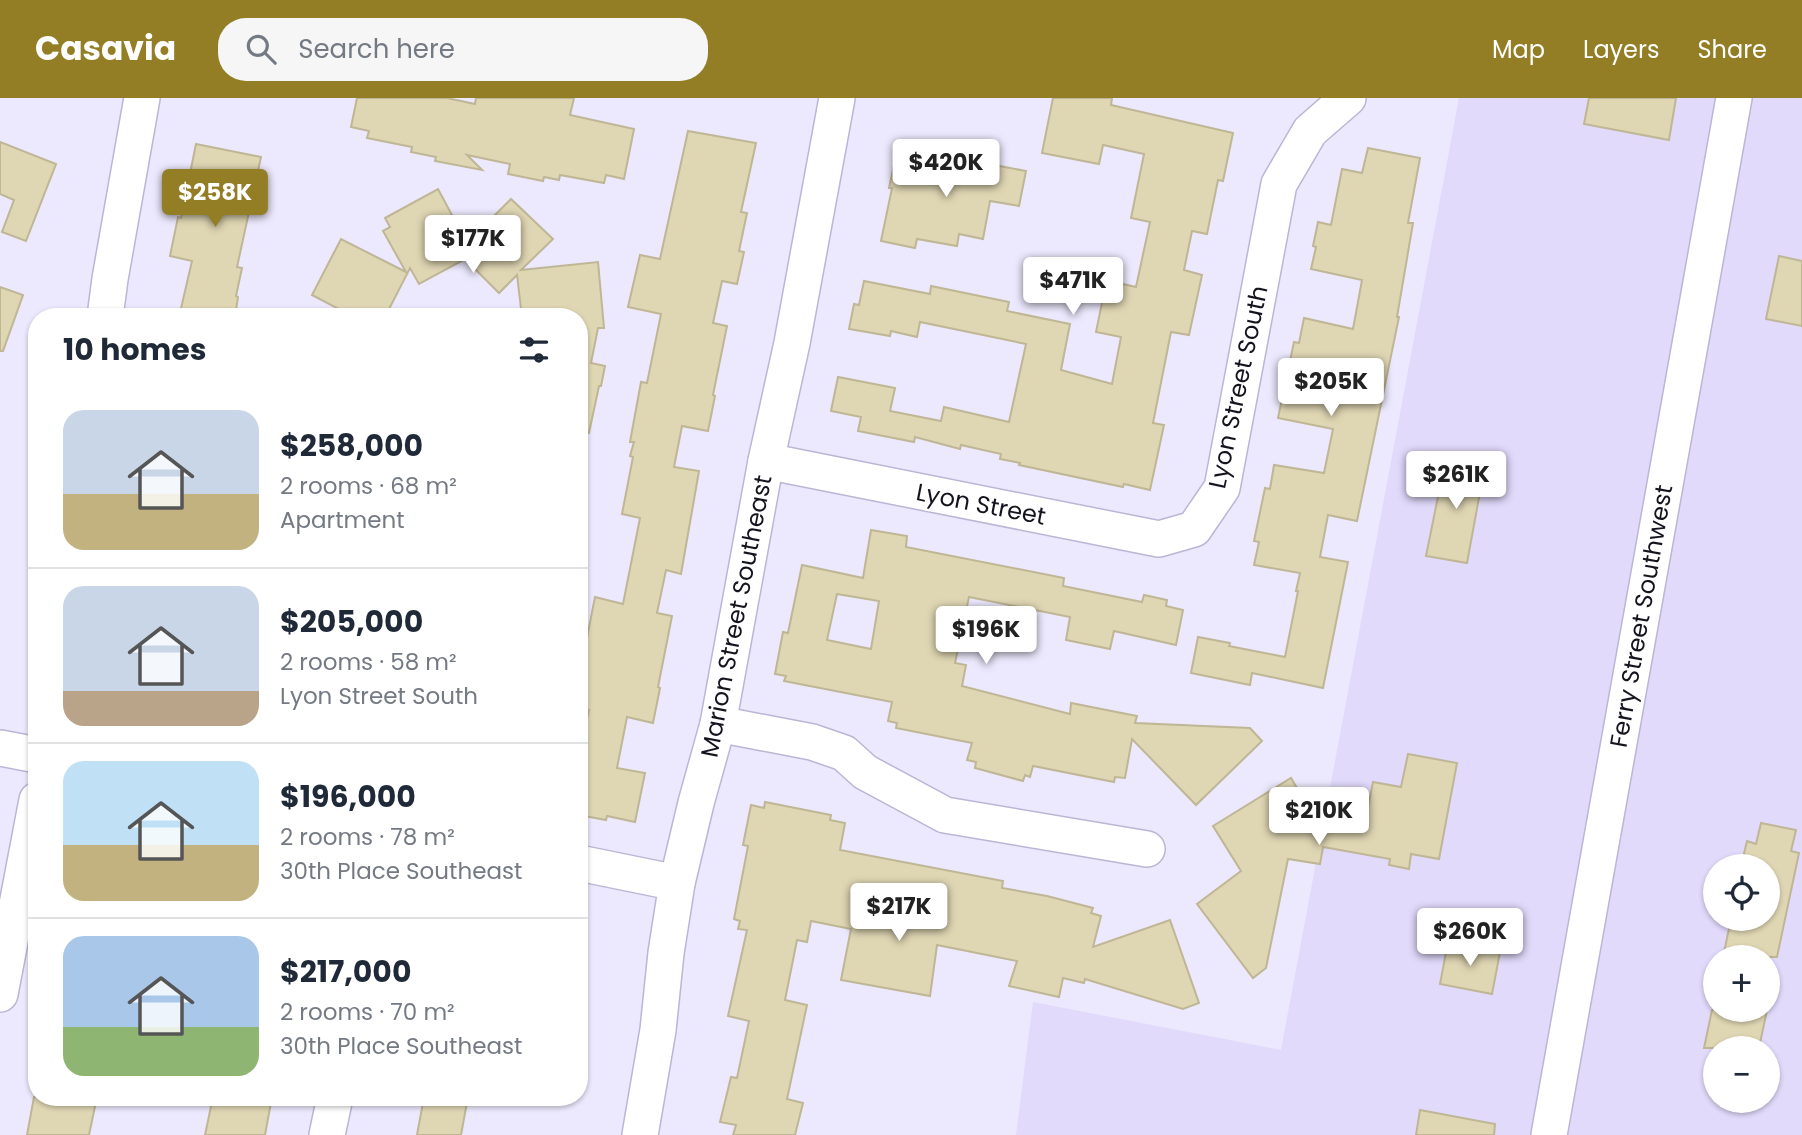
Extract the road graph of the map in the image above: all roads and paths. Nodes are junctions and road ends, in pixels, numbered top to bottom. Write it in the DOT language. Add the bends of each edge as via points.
graph roads {
  1 [pos="142,98"];
  2 [pos="837,98"];
  3 [pos="1348,98"];
  4 [pos="1734,98"];
  5 [pos="106,308"];
  6 [pos="766,461"];
  7 [pos="1194,529"];
  8 [pos="718,724"];
  9 [pos="0,747"];
  10 [pos="28,753"];
  11 [pos="28,847"];
  12 [pos="1147,849"];
  13 [pos="588,865"];
  14 [pos="677,883"];
  15 [pos="0,994"];
  16 [pos="333,1106"];
  17 [pos="327,1135"];
  18 [pos="640,1135"];
  19 [pos="1549,1135"];
  1 -- 5 [label="street"];
  2 -- 6 [label="street, Marion Street Southeast"];
  3 -- 7 [label="street, Lyon Street South" via="1310,131 1279,184 1222,488"];
  4 -- 19 [label="street, Ferry Street Southwest"];
  6 -- 7 [label="street, Lyon Street" via="1159,539"];
  6 -- 8 [label="street, Marion Street Southeast"];
  8 -- 12 [label="street" via="812,742 844,753 866,772 945,815"];
  8 -- 14 [label="street, Marion Street Southeast"];
  9 -- 10 [label="street"];
  11 -- 15 [label="street"];
  13 -- 14 [label="street"];
  14 -- 18 [label="street, Marion Street Southeast"];
  16 -- 17 [label="street"];
}
